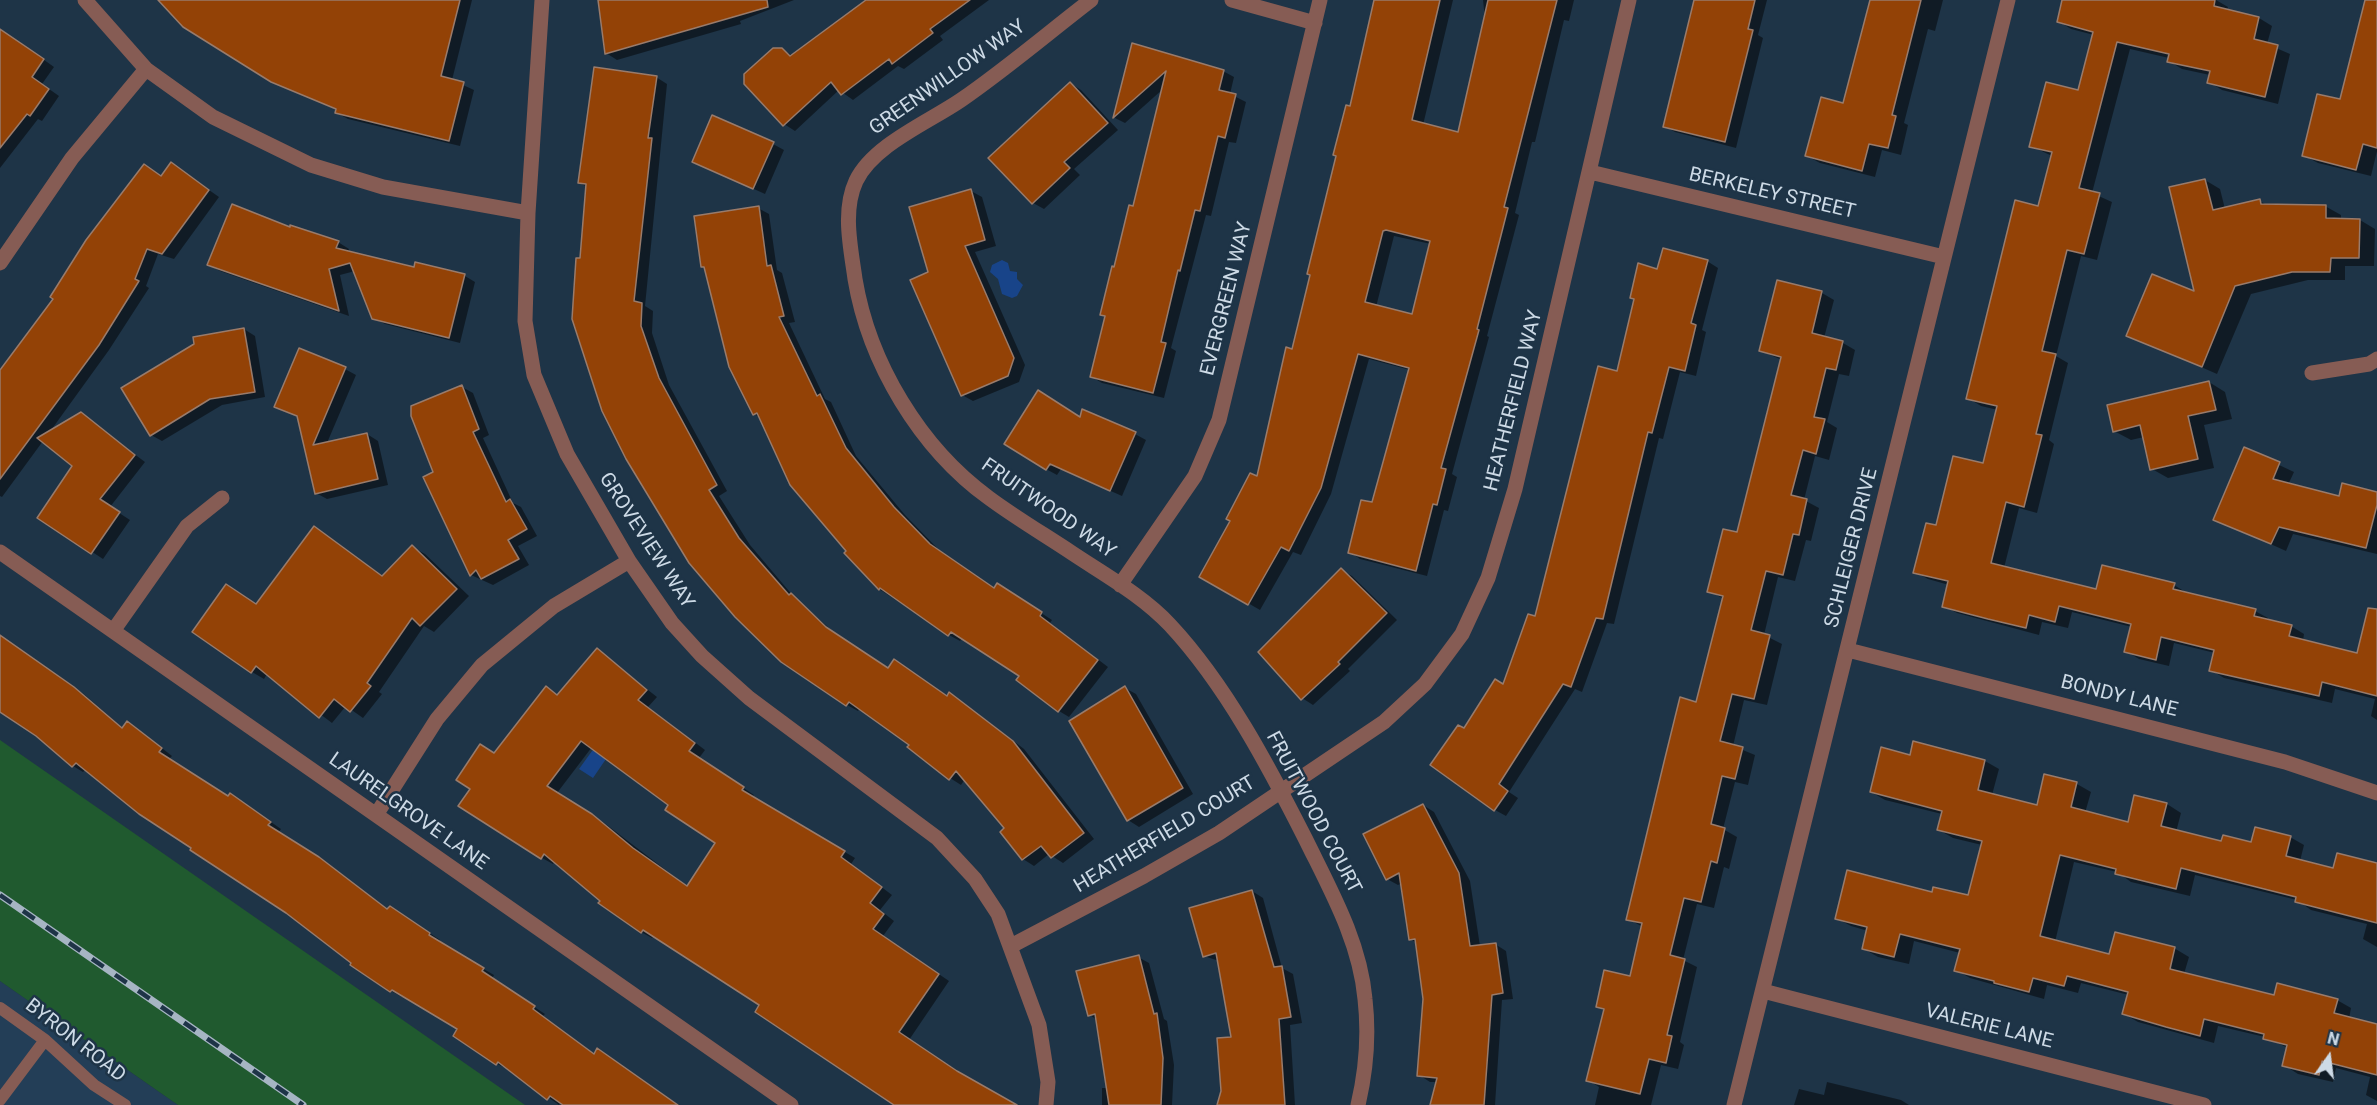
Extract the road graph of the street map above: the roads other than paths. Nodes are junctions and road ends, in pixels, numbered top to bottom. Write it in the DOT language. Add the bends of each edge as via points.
graph roads {
  1 [pos="85,0"];
  2 [pos="542,0"];
  3 [pos="1091,0"];
  4 [pos="1232,0"];
  5 [pos="1320,0"];
  6 [pos="1629,0"];
  7 [pos="2007,0"];
  8 [pos="1315,24"];
  9 [pos="146,69"];
  10 [pos="1590,172"];
  11 [pos="850,206"];
  12 [pos="528,213"];
  13 [pos="1944,256"];
  14 [pos="0,263"];
  15 [pos="2377,359"];
  16 [pos="2312,373"];
  17 [pos="222,498"];
  18 [pos="0,552"];
  19 [pos="629,561"];
  20 [pos="1120,585"];
  21 [pos="113,631"];
  22 [pos="1848,650"];
  23 [pos="1335,754"];
  24 [pos="1281,790"];
  25 [pos="2377,793"];
  26 [pos="376,815"];
  27 [pos="1011,946"];
  28 [pos="1762,991"];
  29 [pos="0,1008"];
  30 [pos="45,1040"];
  31 [pos="0,1100"];
  32 [pos="125,1105"];
  33 [pos="791,1105"];
  34 [pos="1046,1105"];
  35 [pos="1358,1105"];
  36 [pos="1734,1105"];
  37 [pos="2204,1105"];
  1 -- 9 [label="street"];
  2 -- 12 [label="street, GROVEVIEW WAY"];
  3 -- 11 [label="street, GREENWILLOW WAY" via="962,99 871,158 855,183"];
  4 -- 8 [label="street"];
  5 -- 8 [label="street, EVERGREEN WAY"];
  6 -- 10 [label="street, HEATHERFIELD WAY"];
  7 -- 13 [label="street, SCHLEIGER DRIVE"];
  8 -- 20 [label="street, EVERGREEN WAY" via="1219,420 1195,476"];
  9 -- 12 [label="street" via="213,117 311,165 383,187"];
  9 -- 14 [label="street" via="72,158"];
  10 -- 13 [label="street, BERKELEY STREET"];
  10 -- 23 [label="street, HEATHERFIELD WAY" via="1515,489 1488,578 1462,634 1425,684 1384,722"];
  11 -- 20 [label="street, FRUITWOOD WAY" via="848,235 858,296 880,365 895,394 944,458 987,497"];
  12 -- 19 [label="street, GROVEVIEW WAY" via="525,321 534,375 567,454"];
  13 -- 22 [label="street, SCHLEIGER DRIVE"];
  15 -- 16 [label="street" via="2369,364"];
  17 -- 21 [label="street" via="187,526"];
  18 -- 21 [label="street, LAURELGROVE LANE"];
  19 -- 26 [label="street" via="554,606 482,665 437,719"];
  19 -- 27 [label="street, GROVEVIEW WAY" via="672,623 702,657 749,698 936,838 975,879 998,914"];
  20 -- 24 [label="street, FRUITWOOD COURT" via="1167,622 1207,669"];
  21 -- 26 [label="street, LAURELGROVE LANE"];
  22 -- 25 [label="street, BONDY LANE" via="2285,762"];
  22 -- 28 [label="street, SCHLEIGER DRIVE"];
  23 -- 24 [label="street, HEATHERFIELD COURT"];
  24 -- 27 [label="street, HEATHERFIELD COURT" via="1219,833"];
  24 -- 35 [label="street, FRUITWOOD COURT" via="1346,921 1365,998 1365,1072"];
  26 -- 33 [label="street, LAURELGROVE LANE"];
  27 -- 34 [label="street, GROVEVIEW WAY" via="1039,1025 1048,1082"];
  28 -- 36 [label="street, SCHLEIGER DRIVE"];
  28 -- 37 [label="street, VALERIE LANE"];
  29 -- 30 [label="lane, BYRON ROAD"];
  30 -- 31 [label="lane"];
  30 -- 32 [label="lane, BYRON ROAD" via="94,1085"];
}
